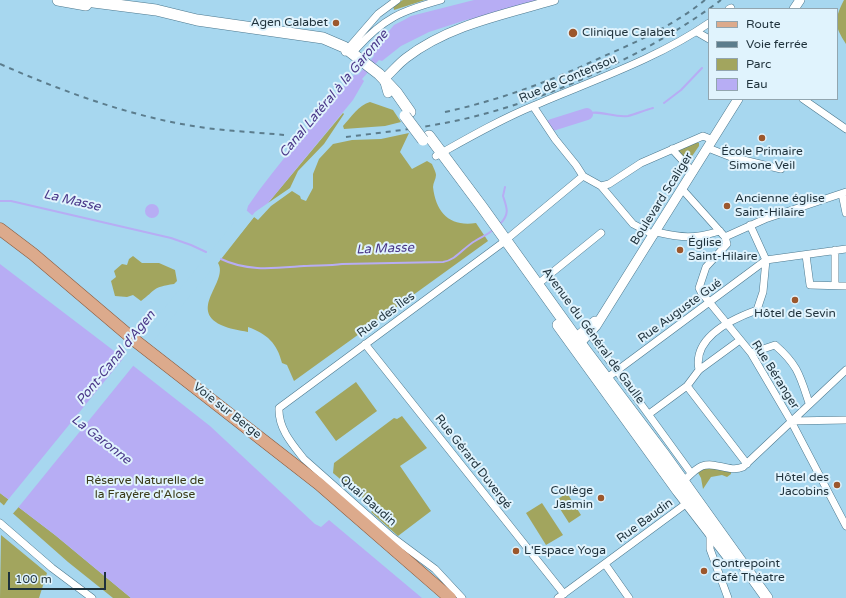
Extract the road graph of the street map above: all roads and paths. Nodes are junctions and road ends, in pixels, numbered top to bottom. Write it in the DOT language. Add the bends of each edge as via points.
graph roads {
  1 [pos="58,0"];
  2 [pos="78,0"];
  3 [pos="397,0"];
  4 [pos="441,0"];
  5 [pos="554,0"];
  6 [pos="198,20"];
  7 [pos="708,24"];
  8 [pos="697,32"];
  9 [pos="708,38"];
  10 [pos="351,53"];
  11 [pos="382,78"];
  12 [pos="737,100"];
  13 [pos="804,100"];
  14 [pos="533,106"];
  15 [pos="846,129"];
  16 [pos="713,140"];
  17 [pos="708,148"];
  18 [pos="672,149"];
  19 [pos="439,154"];
  20 [pos="781,168"];
  21 [pos="693,172"];
  22 [pos="583,176"];
  23 [pos="601,186"];
  24 [pos="682,189"];
  25 [pos="844,193"];
  26 [pos="846,213"];
  27 [pos="750,225"];
  28 [pos="0,229"];
  29 [pos="720,231"];
  30 [pos="601,233"];
  31 [pos="655,234"];
  32 [pos="725,237"];
  33 [pos="501,241"];
  34 [pos="846,249"];
  35 [pos="835,250"];
  36 [pos="806,255"];
  37 [pos="766,260"];
  38 [pos="538,284"];
  39 [pos="835,284"];
  40 [pos="846,286"];
  41 [pos="710,303"];
  42 [pos="605,312"];
  43 [pos="593,323"];
  44 [pos="562,324"];
  45 [pos="726,324"];
  46 [pos="740,340"];
  47 [pos="581,341"];
  48 [pos="365,344"];
  49 [pos="751,353"];
  50 [pos="699,370"];
  51 [pos="846,370"];
  52 [pos="617,371"];
  53 [pos="607,378"];
  54 [pos="687,386"];
  55 [pos="809,404"];
  56 [pos="279,408"];
  57 [pos="649,414"];
  58 [pos="846,420"];
  59 [pos="791,421"];
  60 [pos="648,448"];
  61 [pos="747,464"];
  62 [pos="692,473"];
  63 [pos="683,481"];
  64 [pos="692,502"];
  65 [pos="0,523"];
  66 [pos="846,525"];
  67 [pos="711,526"];
  68 [pos="605,564"];
  69 [pos="561,596"];
  70 [pos="92,598"];
  71 [pos="450,598"];
  72 [pos="462,598"];
  73 [pos="629,598"];
  74 [pos="728,598"];
  75 [pos="759,598"];
  76 [pos="767,598"];
  1 -- 6 [label="main road"];
  2 -- 6 [label="main road" via="160,11"];
  3 -- 10 [label="street" via="378,14"];
  4 -- 10 [label="street" via="388,19"];
  5 -- 11 [label="street" via="467,26 437,38 405,58"];
  6 -- 10 [label="main road, Avenue du Général de Gaulle" via="323,38"];
  7 -- 8 [label="street, Rue de Contensou"];
  8 -- 9 [label="street"];
  8 -- 14 [label="street, Rue de Contensou" via="591,83"];
  10 -- 11 [label="main road, Avenue du Général de Gaulle"];
  11 -- 19 [label="main road, Avenue du Général de Gaulle"];
  12 -- 16 [label="street, Boulevard Scaliger"];
  13 -- 15 [label="street"];
  14 -- 19 [label="street, Rue de Contensou" via="477,132"];
  14 -- 22 [label="street"];
  16 -- 17 [label="street, Boulevard Scaliger"];
  16 -- 18 [label="street" via="703,136"];
  17 -- 20 [label="street" via="731,158"];
  17 -- 21 [label="street, Boulevard Scaliger"];
  18 -- 21 [label="street"];
  18 -- 23 [label="street"];
  19 -- 33 [label="main road, Avenue du Général de Gaulle"];
  21 -- 24 [label="street, Boulevard Scaliger"];
  22 -- 23 [label="street"];
  22 -- 33 [label="street, Rue des Îles"];
  23 -- 31 [label="street" via="627,218"];
  24 -- 29 [label="street"];
  24 -- 31 [label="street, Boulevard Scaliger"];
  25 -- 26 [label="street"];
  25 -- 27 [label="street"];
  27 -- 32 [label="street"];
  27 -- 37 [label="street"];
  28 -- 71 [label="main road, Voie sur Berge" via="133,339 319,484"];
  29 -- 31 [label="street" via="698,237"];
  29 -- 32 [label="street"];
  30 -- 38 [label="street"];
  31 -- 42 [label="street, Boulevard Scaliger"];
  32 -- 41 [label="street, Rue Béranger" via="727,244 706,267 699,288"];
  33 -- 38 [label="main road, Avenue du Général de Gaulle"];
  33 -- 44 [label="main road, Avenue du Général de Gaulle"];
  33 -- 48 [label="street, Rue des Îles"];
  34 -- 35 [label="street"];
  35 -- 36 [label="street"];
  35 -- 39 [label="street"];
  36 -- 37 [label="street"];
  36 -- 39 [label="street" via="810,285"];
  37 -- 41 [label="street, Rue Auguste Gué"];
  37 -- 45 [label="street" via="763,292 757,310"];
  38 -- 44 [label="main road, Avenue du Général de Gaulle"];
  39 -- 40 [label="street"];
  41 -- 45 [label="street, Rue Béranger"];
  41 -- 52 [label="street, Rue Auguste Gué"];
  42 -- 43 [label="street, Boulevard Scaliger"];
  42 -- 47 [label="street, Boulevard Scaliger"];
  43 -- 44 [label="street" via="576,327"];
  43 -- 47 [label="street, Boulevard Scaliger"];
  44 -- 47 [label="main road, Avenue du Général de Gaulle"];
  45 -- 46 [label="street, Rue Béranger"];
  45 -- 50 [label="street" via="706,342 698,358"];
  46 -- 49 [label="street, Rue Béranger"];
  46 -- 50 [label="street"];
  47 -- 52 [label="street, Avenue du Général de Gaulle"];
  47 -- 53 [label="main road, Avenue du Général de Gaulle"];
  47 -- 60 [label="main road, Avenue du Général de Gaulle" via="637,435"];
  48 -- 56 [label="street, Rue des Îles"];
  48 -- 69 [label="street, Rue Gérard Duvergé"];
  49 -- 55 [label="street" via="775,345 790,358 799,374"];
  49 -- 59 [label="street, Rue Béranger"];
  50 -- 54 [label="street"];
  51 -- 55 [label="street"];
  52 -- 53 [label="street, Rue Auguste Gué"];
  52 -- 57 [label="street, Avenue du Général de Gaulle"];
  53 -- 63 [label="main road, Avenue du Général de Gaulle"];
  54 -- 57 [label="street"];
  54 -- 61 [label="street"];
  55 -- 59 [label="street"];
  56 -- 72 [label="street, Quai Baudin" via="280,422 304,459 392,537 435,569"];
  57 -- 62 [label="street, Avenue du Général de Gaulle"];
  58 -- 59 [label="street"];
  59 -- 61 [label="street"];
  59 -- 66 [label="street, Rue Béranger"];
  60 -- 63 [label="street" via="656,454 679,485"];
  60 -- 64 [label="main road, Avenue du Général de Gaulle"];
  61 -- 62 [label="street" via="732,469 707,465"];
  62 -- 63 [label="street"];
  63 -- 64 [label="main road, Avenue du Général de Gaulle"];
  64 -- 67 [label="main road, Avenue du Général de Gaulle"];
  64 -- 68 [label="street, Rue Baudin"];
  65 -- 70 [label="street" via="52,568"];
  67 -- 74 [label="street" via="710,549"];
  67 -- 75 [label="main road, Avenue du Général de Gaulle"];
  67 -- 76 [label="main road, Avenue du Général de Gaulle"];
  68 -- 69 [label="street, Rue Baudin"];
  68 -- 73 [label="street"];
}
